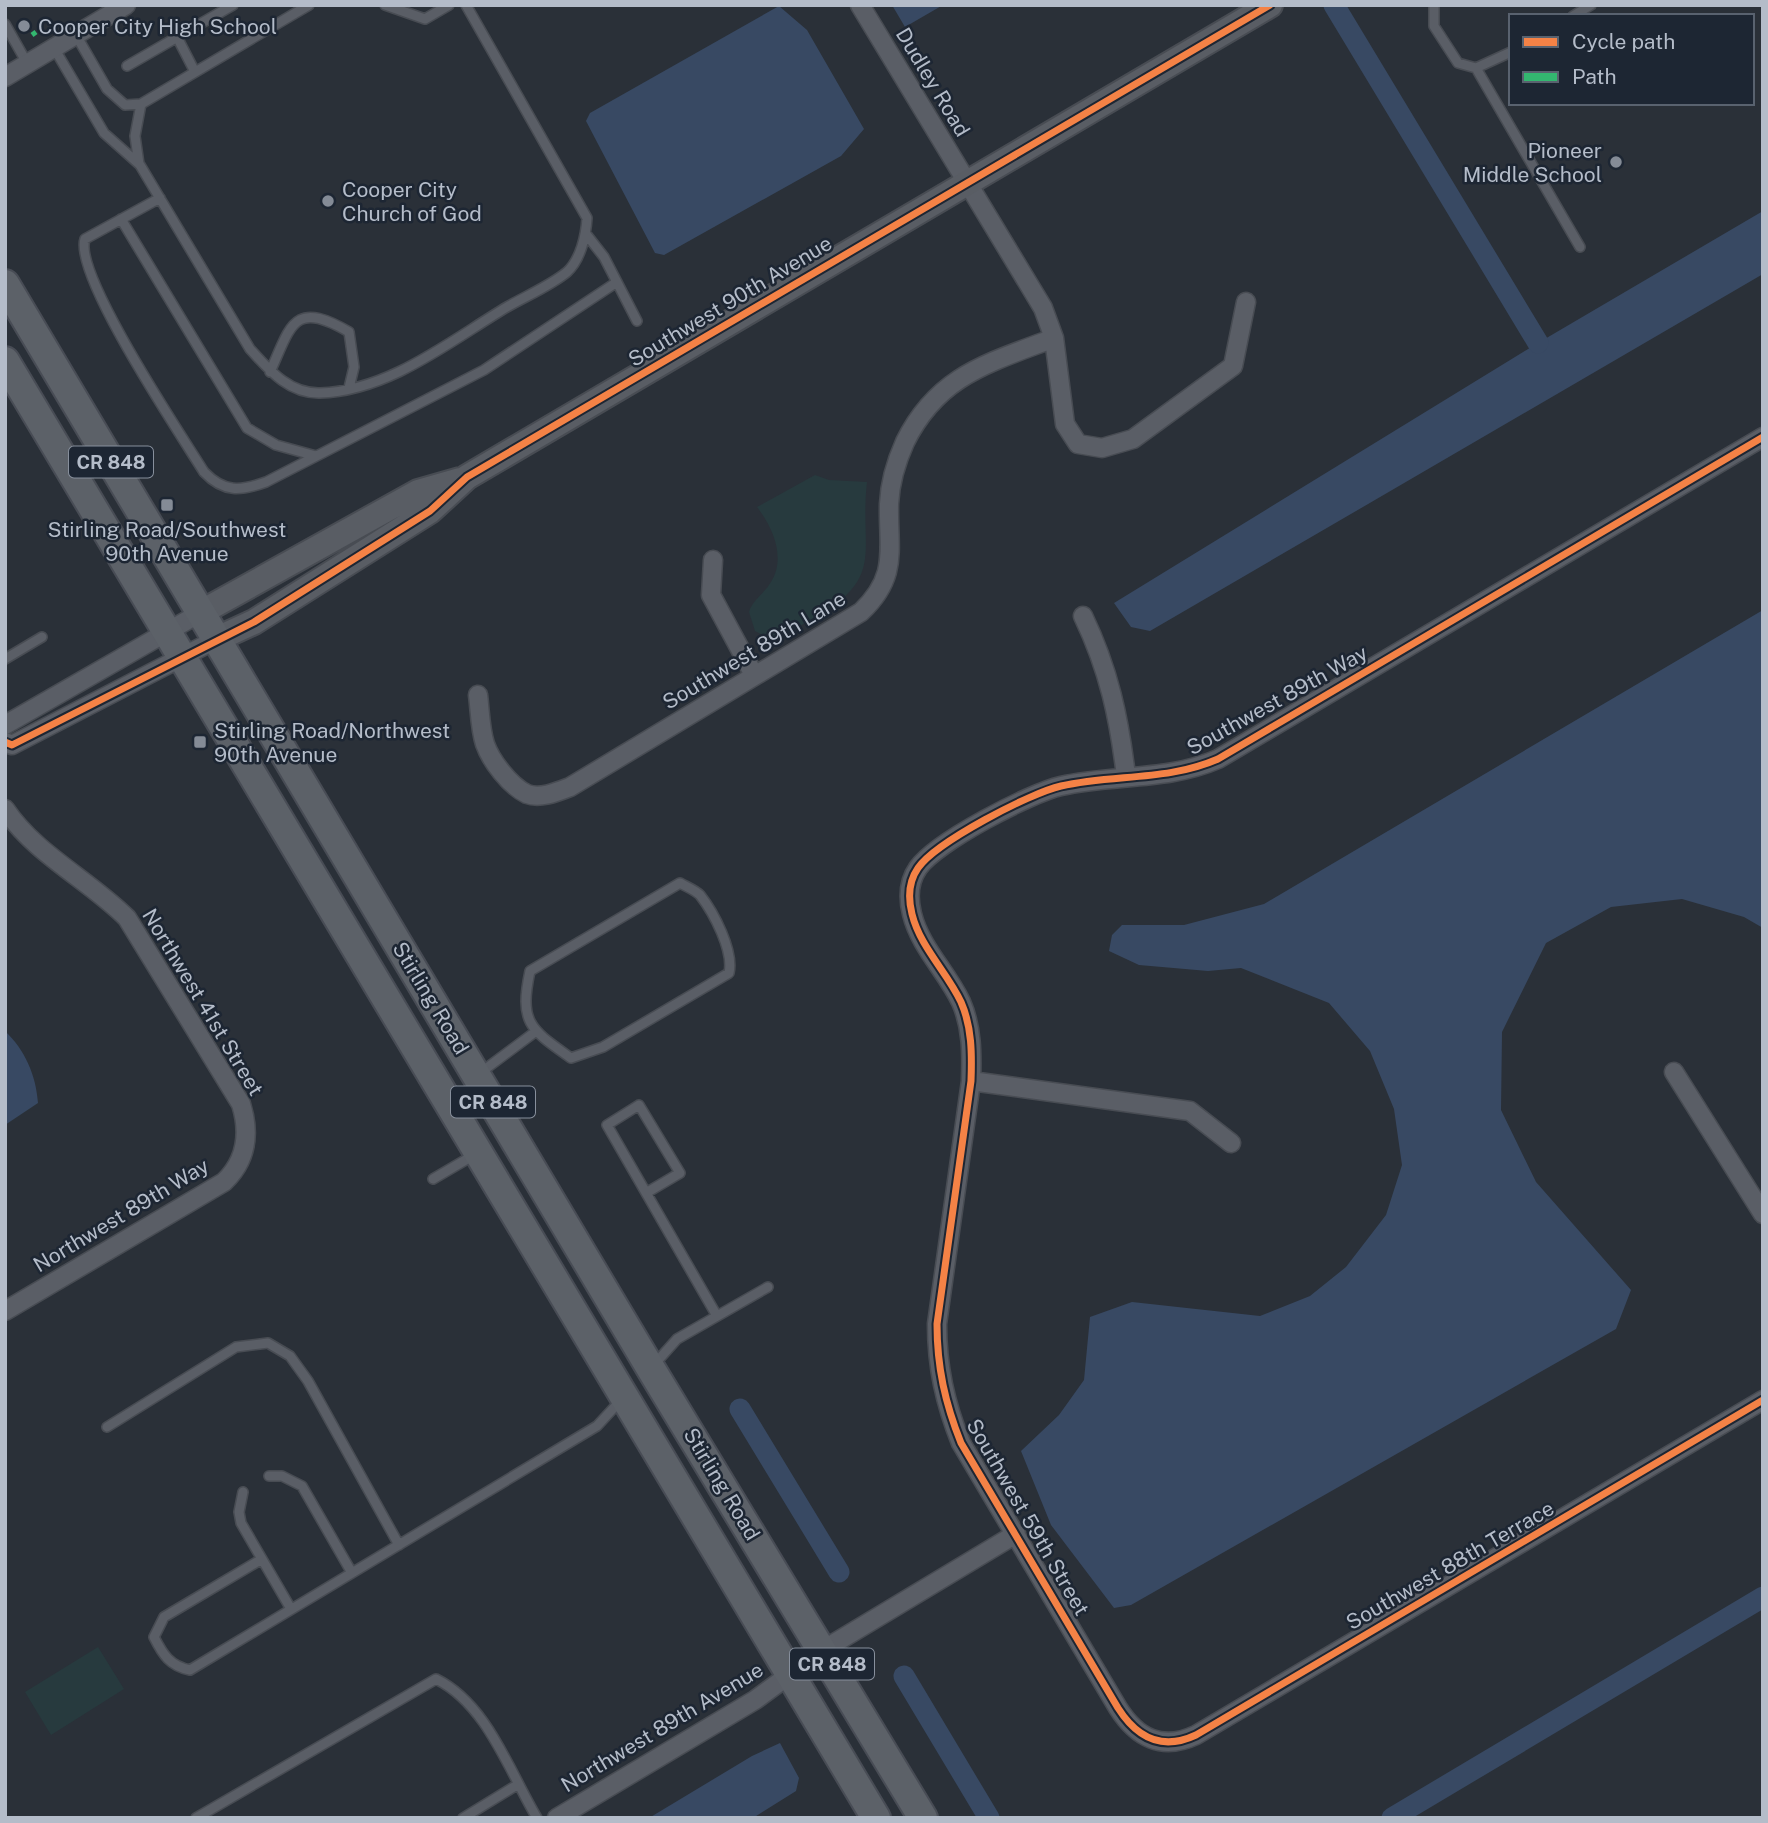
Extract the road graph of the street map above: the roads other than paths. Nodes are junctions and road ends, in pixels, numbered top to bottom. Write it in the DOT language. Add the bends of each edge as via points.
graph roads {
  1 [pos="126,5"];
  2 [pos="233,5"];
  3 [pos="309,5"];
  4 [pos="385,5"];
  5 [pos="449,5"];
  6 [pos="466,5"];
  7 [pos="860,5"];
  8 [pos="1270,5"];
  9 [pos="1434,5"];
  10 [pos="297,8"];
  11 [pos="5,24"];
  12 [pos="76,35"];
  13 [pos="177,37"];
  14 [pos="54,48"];
  15 [pos="1509,53"];
  16 [pos="27,63"];
  17 [pos="127,66"];
  18 [pos="1476,68"];
  19 [pos="195,72"];
  20 [pos="5,77"];
  21 [pos="141,104"];
  22 [pos="140,165"];
  23 [pos="967,182"];
  24 [pos="159,198"];
  25 [pos="121,219"];
  26 [pos="586,234"];
  27 [pos="1580,247"];
  28 [pos="617,282"];
  29 [pos="5,284"];
  30 [pos="1247,302"];
  31 [pos="637,321"];
  32 [pos="1054,338"];
  33 [pos="5,362"];
  34 [pos="270,372"];
  35 [pos="348,388"];
  36 [pos="1763,437"];
  37 [pos="316,456"];
  38 [pos="467,477"];
  39 [pos="713,560"];
  40 [pos="200,613"];
  41 [pos="1083,616"];
  42 [pos="167,630"];
  43 [pos="43,637"];
  44 [pos="216,639"];
  45 [pos="184,657"];
  46 [pos="5,659"];
  47 [pos="754,675"];
  48 [pos="478,695"];
  49 [pos="5,725"];
  50 [pos="5,742"];
  51 [pos="1126,776"];
  52 [pos="5,809"];
  53 [pos="535,1032"];
  54 [pos="1674,1072"];
  55 [pos="477,1075"];
  56 [pos="971,1081"];
  57 [pos="1231,1143"];
  58 [pos="245,1145"];
  59 [pos="478,1152"];
  60 [pos="433,1179"];
  61 [pos="646,1193"];
  62 [pos="1763,1214"];
  63 [pos="768,1287"];
  64 [pos="5,1311"];
  65 [pos="717,1316"];
  66 [pos="651,1369"];
  67 [pos="624,1396"];
  68 [pos="1763,1400"];
  69 [pos="107,1427"];
  70 [pos="269,1476"];
  71 [pos="243,1492"];
  72 [pos="1016,1534"];
  73 [pos="399,1545"];
  74 [pos="262,1559"];
  75 [pos="352,1573"];
  76 [pos="291,1609"];
  77 [pos="824,1650"];
  78 [pos="792,1674"];
  79 [pos="1149,1740"];
  80 [pos="517,1785"];
  81 [pos="196,1818"];
  82 [pos="463,1818"];
  83 [pos="537,1818"];
  84 [pos="558,1818"];
  85 [pos="876,1818"];
  86 [pos="923,1818"];
  1 -- 12 [label="street"];
  2 -- 13 [label="lane"];
  3 -- 10 [label="lane"];
  4 -- 5 [label="lane" via="425,19"];
  6 -- 26 [label="lane" via="587,218"];
  7 -- 23 [label="street, Dudley Road"];
  8 -- 23 [label="street, Southwest 90th Avenue"];
  9 -- 18 [label="lane" via="1434,26 1451,55 1466,67"];
  10 -- 19 [label="lane"];
  11 -- 16 [label="lane"];
  12 -- 14 [label="street"];
  12 -- 21 [label="lane" via="107,89 125,105"];
  13 -- 17 [label="lane"];
  13 -- 19 [label="lane"];
  14 -- 16 [label="street"];
  14 -- 22 [label="lane" via="104,133"];
  15 -- 18 [label="lane"];
  16 -- 20 [label="street"];
  18 -- 27 [label="lane"];
  19 -- 21 [label="lane"];
  21 -- 22 [label="lane" via="135,136"];
  22 -- 24 [label="lane"];
  23 -- 32 [label="street, Dudley Road" via="1043,308"];
  23 -- 38 [label="street, Southwest 90th Avenue"];
  24 -- 25 [label="lane"];
  24 -- 34 [label="lane" via="250,349"];
  25 -- 37 [label="lane" via="247,428 275,445"];
  25 -- 37 [label="lane" via="85,239 85,254 108,315 204,472 222,487 240,489"];
  26 -- 28 [label="lane"];
  26 -- 35 [label="lane" via="568,271 393,375"];
  28 -- 31 [label="lane"];
  28 -- 37 [label="lane" via="485,370"];
  29 -- 40 [label="main road, Stirling Road / CR 848"];
  30 -- 32 [label="street, Dudley Road" via="1233,366 1133,439 1102,448 1078,444 1070,436 1062,409"];
  32 -- 47 [label="street, Southwest 89th Lane" via="990,363 943,389 912,429 894,465 889,502 891,560 881,589 861,612"];
  33 -- 42 [label="main road, Stirling Road / CR 848"];
  34 -- 35 [label="lane" via="288,385 318,393"];
  34 -- 35 [label="lane" via="289,327 300,319 320,318 349,332 354,367"];
  36 -- 51 [label="street, Southwest 89th Way" via="1218,759 1170,774"];
  38 -- 40 [label="street, Southwest 90th Avenue" via="418,492"];
  38 -- 44 [label="street, Southwest 90th Avenue" via="430,512 254,622"];
  39 -- 47 [label="street" via="712,595"];
  40 -- 42 [label="street"];
  40 -- 44 [label="main road, Stirling Road / CR 848"];
  41 -- 51 [label="street" via="1118,709"];
  42 -- 45 [label="main road, Stirling Road / CR 848"];
  42 -- 49 [label="street"];
  43 -- 46 [label="lane"];
  44 -- 45 [label="street"];
  44 -- 55 [label="main road, Stirling Road / CR 848"];
  45 -- 50 [label="street" via="12,745"];
  45 -- 59 [label="main road, Stirling Road / CR 848"];
  47 -- 48 [label="street, Southwest 89th Lane" via="570,788 547,794 527,794 506,777 485,743"];
  51 -- 56 [label="street, Southwest 89th Way" via="1061,786 1015,803 931,854 918,868 909,897 912,915 969,1027"];
  52 -- 58 [label="street, Northwest 41st Street" via="45,851 127,918 241,1104 247,1125"];
  53 -- 53 [label="lane" via="571,1058 603,1047 729,973 729,948 699,894 681,883 530,971 525,997"];
  53 -- 55 [label="lane"];
  54 -- 62 [label="street"];
  55 -- 66 [label="main road, Stirling Road / CR 848"];
  56 -- 57 [label="street" via="1190,1111"];
  56 -- 72 [label="street, Southwest 59th Street" via="941,1283 937,1357 949,1414 961,1443"];
  58 -- 64 [label="street, Northwest 89th Way" via="237,1170 224,1182"];
  59 -- 60 [label="lane"];
  59 -- 67 [label="main road, Stirling Road / CR 848"];
  61 -- 61 [label="lane" via="680,1173 639,1105 607,1125"];
  61 -- 65 [label="lane"];
  63 -- 65 [label="lane"];
  65 -- 66 [label="lane" via="677,1339"];
  66 -- 67 [label="main road"];
  66 -- 77 [label="main road, Stirling Road / CR 848"];
  67 -- 73 [label="lane" via="597,1426"];
  67 -- 78 [label="main road, Stirling Road / CR 848"];
  68 -- 79 [label="street, Southwest 88th Terrace" via="1196,1735 1171,1743"];
  69 -- 73 [label="lane" via="236,1347 268,1343 290,1356 308,1381"];
  70 -- 75 [label="lane" via="282,1476 302,1486"];
  71 -- 74 [label="lane" via="241,1523"];
  72 -- 77 [label="street, Northwest 89th Avenue"];
  72 -- 79 [label="street, Southwest 59th Street" via="1129,1725"];
  73 -- 75 [label="lane"];
  74 -- 76 [label="lane"];
  74 -- 76 [label="lane" via="164,1617 154,1637 165,1657 176,1667 190,1670"];
  75 -- 76 [label="lane"];
  77 -- 78 [label="street, Northwest 89th Avenue"];
  77 -- 86 [label="main road, Stirling Road / CR 848"];
  78 -- 84 [label="street, Northwest 89th Avenue"];
  78 -- 85 [label="main road, Stirling Road / CR 848"];
  80 -- 81 [label="lane" via="477,1712 452,1687 436,1679"];
  80 -- 82 [label="lane"];
  80 -- 83 [label="lane"];
}
